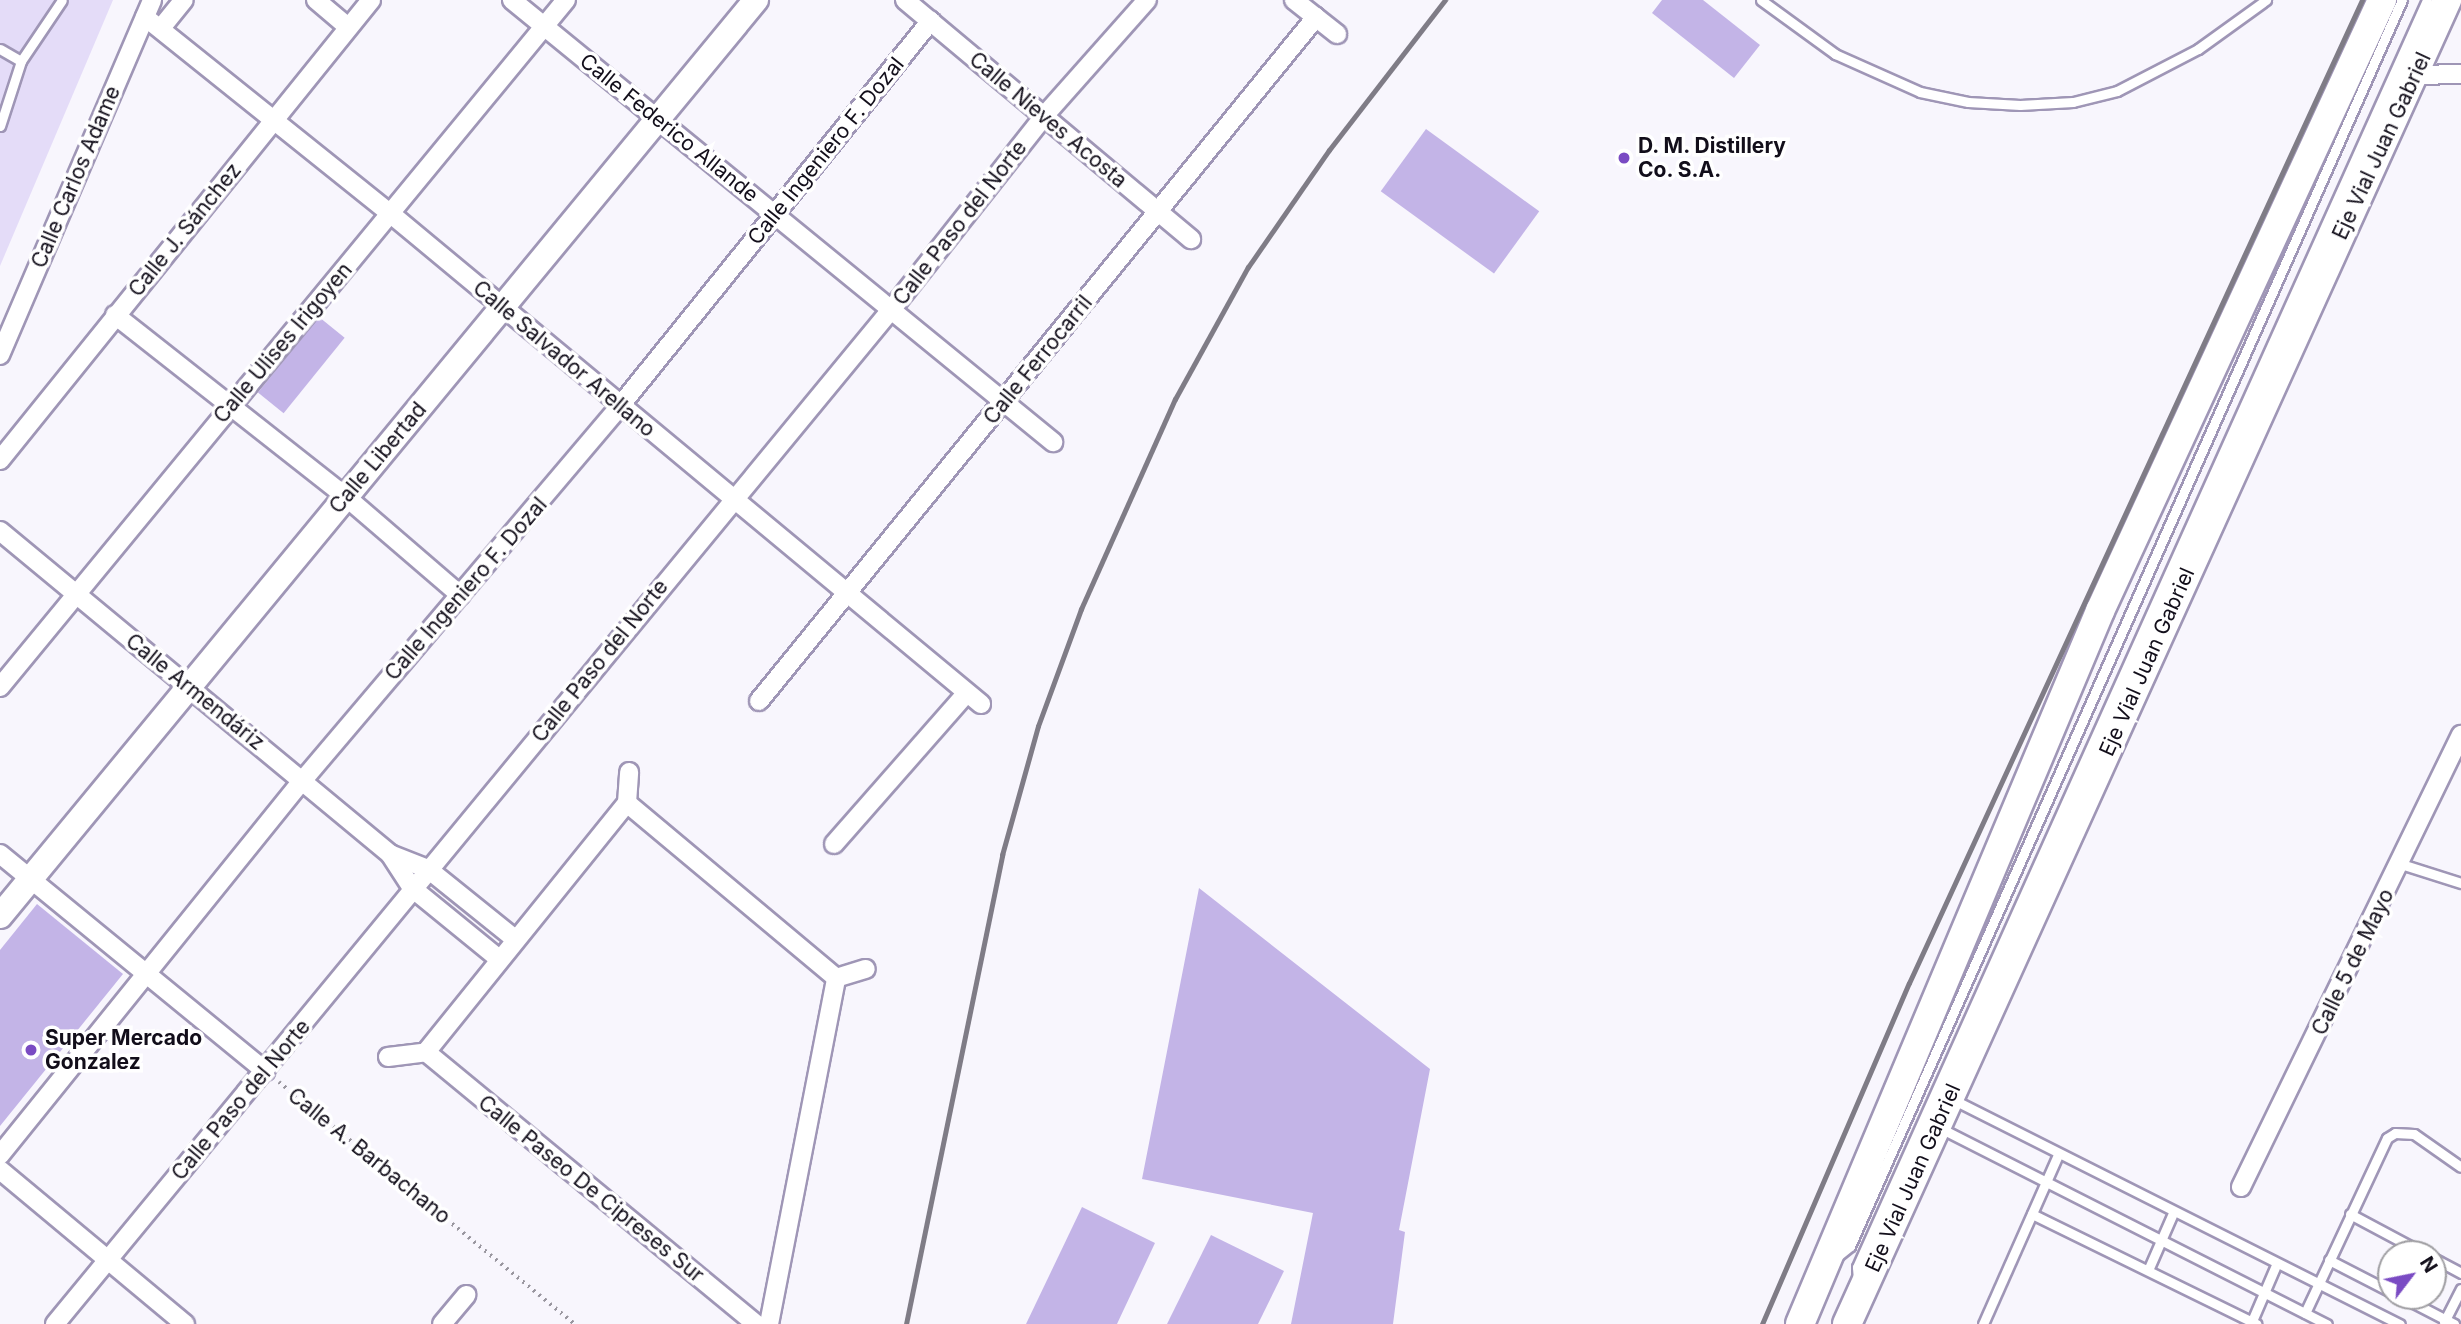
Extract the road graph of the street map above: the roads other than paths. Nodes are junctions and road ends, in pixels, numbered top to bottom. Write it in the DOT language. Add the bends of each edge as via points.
graph roads {
  1 [pos="62,0"];
  2 [pos="184,0"];
  3 [pos="316,0"];
  4 [pos="371,0"];
  5 [pos="512,0"];
  6 [pos="566,0"];
  7 [pos="756,0"];
  8 [pos="905,0"];
  9 [pos="1147,0"];
  10 [pos="1294,0"];
  11 [pos="1761,0"];
  12 [pos="2266,0"];
  13 [pos="2382,0"];
  14 [pos="2402,0"];
  15 [pos="2427,0"];
  16 [pos="2447,0"];
  17 [pos="149,8"];
  18 [pos="1316,17"];
  19 [pos="931,22"];
  20 [pos="161,27"];
  21 [pos="348,27"];
  22 [pos="545,27"];
  23 [pos="1337,34"];
  24 [pos="0,49"];
  25 [pos="21,61"];
  26 [pos="2461,74"];
  27 [pos="2415,75"];
  28 [pos="1044,116"];
  29 [pos="657,119"];
  30 [pos="274,121"];
  31 [pos="0,126"];
  32 [pos="1157,212"];
  33 [pos="391,214"];
  34 [pos="775,215"];
  35 [pos="1191,239"];
  36 [pos="503,307"];
  37 [pos="891,310"];
  38 [pos="115,315"];
  39 [pos="0,355"];
  40 [pos="1005,402"];
  41 [pos="620,406"];
  42 [pos="230,407"];
  43 [pos="1053,442"];
  44 [pos="0,460"];
  45 [pos="345,496"];
  46 [pos="734,499"];
  47 [pos="0,531"];
  48 [pos="847,593"];
  49 [pos="76,595"];
  50 [pos="460,595"];
  51 [pos="0,687"];
  52 [pos="189,687"];
  53 [pos="965,694"];
  54 [pos="759,701"];
  55 [pos="981,704"];
  56 [pos="2461,735"];
  57 [pos="629,772"];
  58 [pos="303,780"];
  59 [pos="628,803"];
  60 [pos="834,844"];
  61 [pos="0,854"];
  62 [pos="390,854"];
  63 [pos="2401,864"];
  64 [pos="428,869"];
  65 [pos="32,880"];
  66 [pos="2461,883"];
  67 [pos="412,888"];
  68 [pos="0,916"];
  69 [pos="514,939"];
  70 [pos="499,959"];
  71 [pos="866,970"];
  72 [pos="148,975"];
  73 [pos="836,978"];
  74 [pos="426,1052"];
  75 [pos="388,1057"];
  76 [pos="265,1071"];
  77 [pos="1950,1097"];
  78 [pos="1937,1126"];
  79 [pos="0,1155"];
  80 [pos="2058,1155"];
  81 [pos="2461,1167"];
  82 [pos="0,1170"];
  83 [pos="2046,1182"];
  84 [pos="2241,1187"];
  85 [pos="2173,1213"];
  86 [pos="2032,1214"];
  87 [pos="2350,1214"];
  88 [pos="2160,1239"];
  89 [pos="2399,1240"];
  90 [pos="2329,1260"];
  91 [pos="109,1261"];
  92 [pos="2276,1265"];
  93 [pos="2148,1268"];
  94 [pos="1821,1272"];
  95 [pos="2318,1285"];
  96 [pos="2377,1285"];
  97 [pos="2461,1289"];
  98 [pos="2264,1292"];
  99 [pos="466,1294"];
  100 [pos="1859,1298"];
  101 [pos="2425,1310"];
  102 [pos="2305,1313"];
  103 [pos="2255,1323"];
  104 [pos="2448,1323"];
  105 [pos="55,1324"];
  106 [pos="186,1324"];
  107 [pos="442,1324"];
  108 [pos="756,1324"];
  109 [pos="769,1324"];
  110 [pos="1800,1324"];
  111 [pos="1847,1324"];
  112 [pos="1983,1324"];
  113 [pos="2327,1324"];
  114 [pos="2400,1324"];
  1 -- 25 [label="lane"];
  2 -- 20 [label="street"];
  3 -- 21 [label="street"];
  4 -- 21 [label="street, Calle J. Sánchez"];
  5 -- 22 [label="street, Calle Federico Allande"];
  6 -- 22 [label="street, Calle Ulises Irigoyen"];
  7 -- 29 [label="street, Calle Libertad"];
  8 -- 19 [label="street, Calle Nieves Acosta"];
  9 -- 28 [label="street, Calle Paso del Norte"];
  10 -- 18 [label="street"];
  11 -- 12 [label="lane" via="1835,54 1920,92 1968,102 2020,105 2073,102 2118,91 2198,49"];
  13 -- 94 [label="main road" via="2100,611"];
  14 -- 94 [label="lane" via="1850,1245"];
  15 -- 100 [label="lane" via="1857,1267"];
  16 -- 27 [label="main road, Eje Vial Juan Gabriel"];
  17 -- 20 [label="street, Calle Salvador Arellano"];
  17 -- 39 [label="street, Calle Carlos Adame"];
  18 -- 23 [label="street"];
  18 -- 32 [label="street, Calle Ferrocarril"];
  19 -- 28 [label="street, Calle Nieves Acosta"];
  19 -- 34 [label="street, Calle Ingeniero F. Dozal"];
  20 -- 30 [label="street, Calle Salvador Arellano"];
  21 -- 30 [label="street, Calle J. Sánchez"];
  22 -- 29 [label="street, Calle Federico Allande"];
  22 -- 33 [label="street, Calle Ulises Irigoyen"];
  24 -- 25 [label="lane"];
  25 -- 31 [label="lane"];
  26 -- 27 [label="street"];
  27 -- 77 [label="main road, Eje Vial Juan Gabriel"];
  28 -- 32 [label="street, Calle Nieves Acosta"];
  28 -- 37 [label="street, Calle Paso del Norte"];
  29 -- 34 [label="street, Calle Federico Allande"];
  29 -- 36 [label="street, Calle Libertad"];
  30 -- 33 [label="street, Calle Salvador Arellano"];
  30 -- 38 [label="street, Calle J. Sánchez"];
  32 -- 35 [label="street, Calle Nieves Acosta"];
  32 -- 40 [label="street, Calle Ferrocarril"];
  33 -- 36 [label="street, Calle Salvador Arellano"];
  33 -- 42 [label="street, Calle Ulises Irigoyen"];
  34 -- 37 [label="street, Calle Federico Allande"];
  34 -- 41 [label="street, Calle Ingeniero F. Dozal"];
  36 -- 41 [label="street, Calle Salvador Arellano"];
  36 -- 45 [label="street, Calle Libertad"];
  37 -- 40 [label="street, Calle Federico Allande"];
  37 -- 46 [label="street, Calle Paso del Norte"];
  38 -- 42 [label="street"];
  38 -- 44 [label="street, Calle J. Sánchez"];
  40 -- 43 [label="street, Calle Federico Allande"];
  40 -- 48 [label="street, Calle Ferrocarril"];
  41 -- 46 [label="street, Calle Salvador Arellano"];
  41 -- 50 [label="street, Calle Ingeniero F. Dozal"];
  42 -- 45 [label="street"];
  42 -- 49 [label="street, Calle Ulises Irigoyen"];
  45 -- 50 [label="street"];
  45 -- 52 [label="street, Calle Libertad"];
  46 -- 48 [label="street, Calle Salvador Arellano"];
  46 -- 64 [label="street, Calle Paso del Norte"];
  47 -- 49 [label="street, Calle Armendáriz"];
  48 -- 53 [label="street, Calle Salvador Arellano"];
  48 -- 54 [label="street, Calle Ferrocarril"];
  49 -- 51 [label="street, Calle Ulises Irigoyen"];
  49 -- 52 [label="street, Calle Armendáriz"];
  50 -- 58 [label="street, Calle Ingeniero F. Dozal"];
  52 -- 58 [label="street, Calle Armendáriz"];
  52 -- 65 [label="street, Calle Libertad"];
  53 -- 55 [label="street, Calle Salvador Arellano"];
  53 -- 60 [label="street"];
  56 -- 63 [label="street, Calle 5 de Mayo"];
  57 -- 59 [label="street"];
  58 -- 62 [label="street, Calle Armendáriz"];
  58 -- 72 [label="street, Calle Ingeniero F. Dozal"];
  59 -- 69 [label="street"];
  59 -- 73 [label="street"];
  61 -- 65 [label="street"];
  62 -- 64 [label="street, Calle Armendáriz"];
  62 -- 67 [label="street, Calle Armendáriz"];
  63 -- 66 [label="lane"];
  63 -- 84 [label="street, Calle 5 de Mayo"];
  64 -- 67 [label="street, Calle Paso del Norte"];
  64 -- 69 [label="street, Calle Armendáriz"];
  65 -- 68 [label="street, Calle Libertad"];
  65 -- 72 [label="street"];
  67 -- 70 [label="street, Calle Armendáriz"];
  67 -- 76 [label="street, Calle Paso del Norte"];
  69 -- 70 [label="street"];
  70 -- 74 [label="street"];
  71 -- 73 [label="street"];
  72 -- 76 [label="street"];
  72 -- 79 [label="street, Calle Ingeniero F. Dozal"];
  73 -- 109 [label="street"];
  74 -- 75 [label="street"];
  74 -- 108 [label="street, Calle Paseo De Cipreses Sur"];
  76 -- 91 [label="street, Calle Paso del Norte"];
  77 -- 78 [label="main road, Eje Vial Juan Gabriel"];
  77 -- 80 [label="lane"];
  78 -- 83 [label="lane"];
  78 -- 100 [label="main road, Eje Vial Juan Gabriel"];
  80 -- 83 [label="lane"];
  80 -- 85 [label="lane"];
  81 -- 87 [label="lane" via="2414,1134 2395,1133 2377,1154"];
  82 -- 91 [label="street"];
  83 -- 86 [label="lane"];
  83 -- 88 [label="lane"];
  85 -- 88 [label="lane"];
  85 -- 92 [label="lane"];
  86 -- 93 [label="lane"];
  86 -- 112 [label="lane"];
  87 -- 89 [label="lane"];
  87 -- 90 [label="lane"];
  88 -- 93 [label="lane"];
  88 -- 98 [label="lane"];
  90 -- 95 [label="lane"];
  90 -- 96 [label="lane"];
  91 -- 105 [label="street, Calle Paso del Norte"];
  91 -- 106 [label="street"];
  92 -- 95 [label="lane"];
  92 -- 98 [label="lane"];
  93 -- 103 [label="lane"];
  94 -- 110 [label="main road"];
  95 -- 102 [label="lane"];
  95 -- 114 [label="lane"];
  97 -- 104 [label="lane"];
  98 -- 102 [label="lane"];
  98 -- 103 [label="lane"];
  99 -- 107 [label="street"];
  100 -- 111 [label="main road, Eje Vial Juan Gabriel"];
  101 -- 104 [label="lane"];
  102 -- 113 [label="lane"];
}
